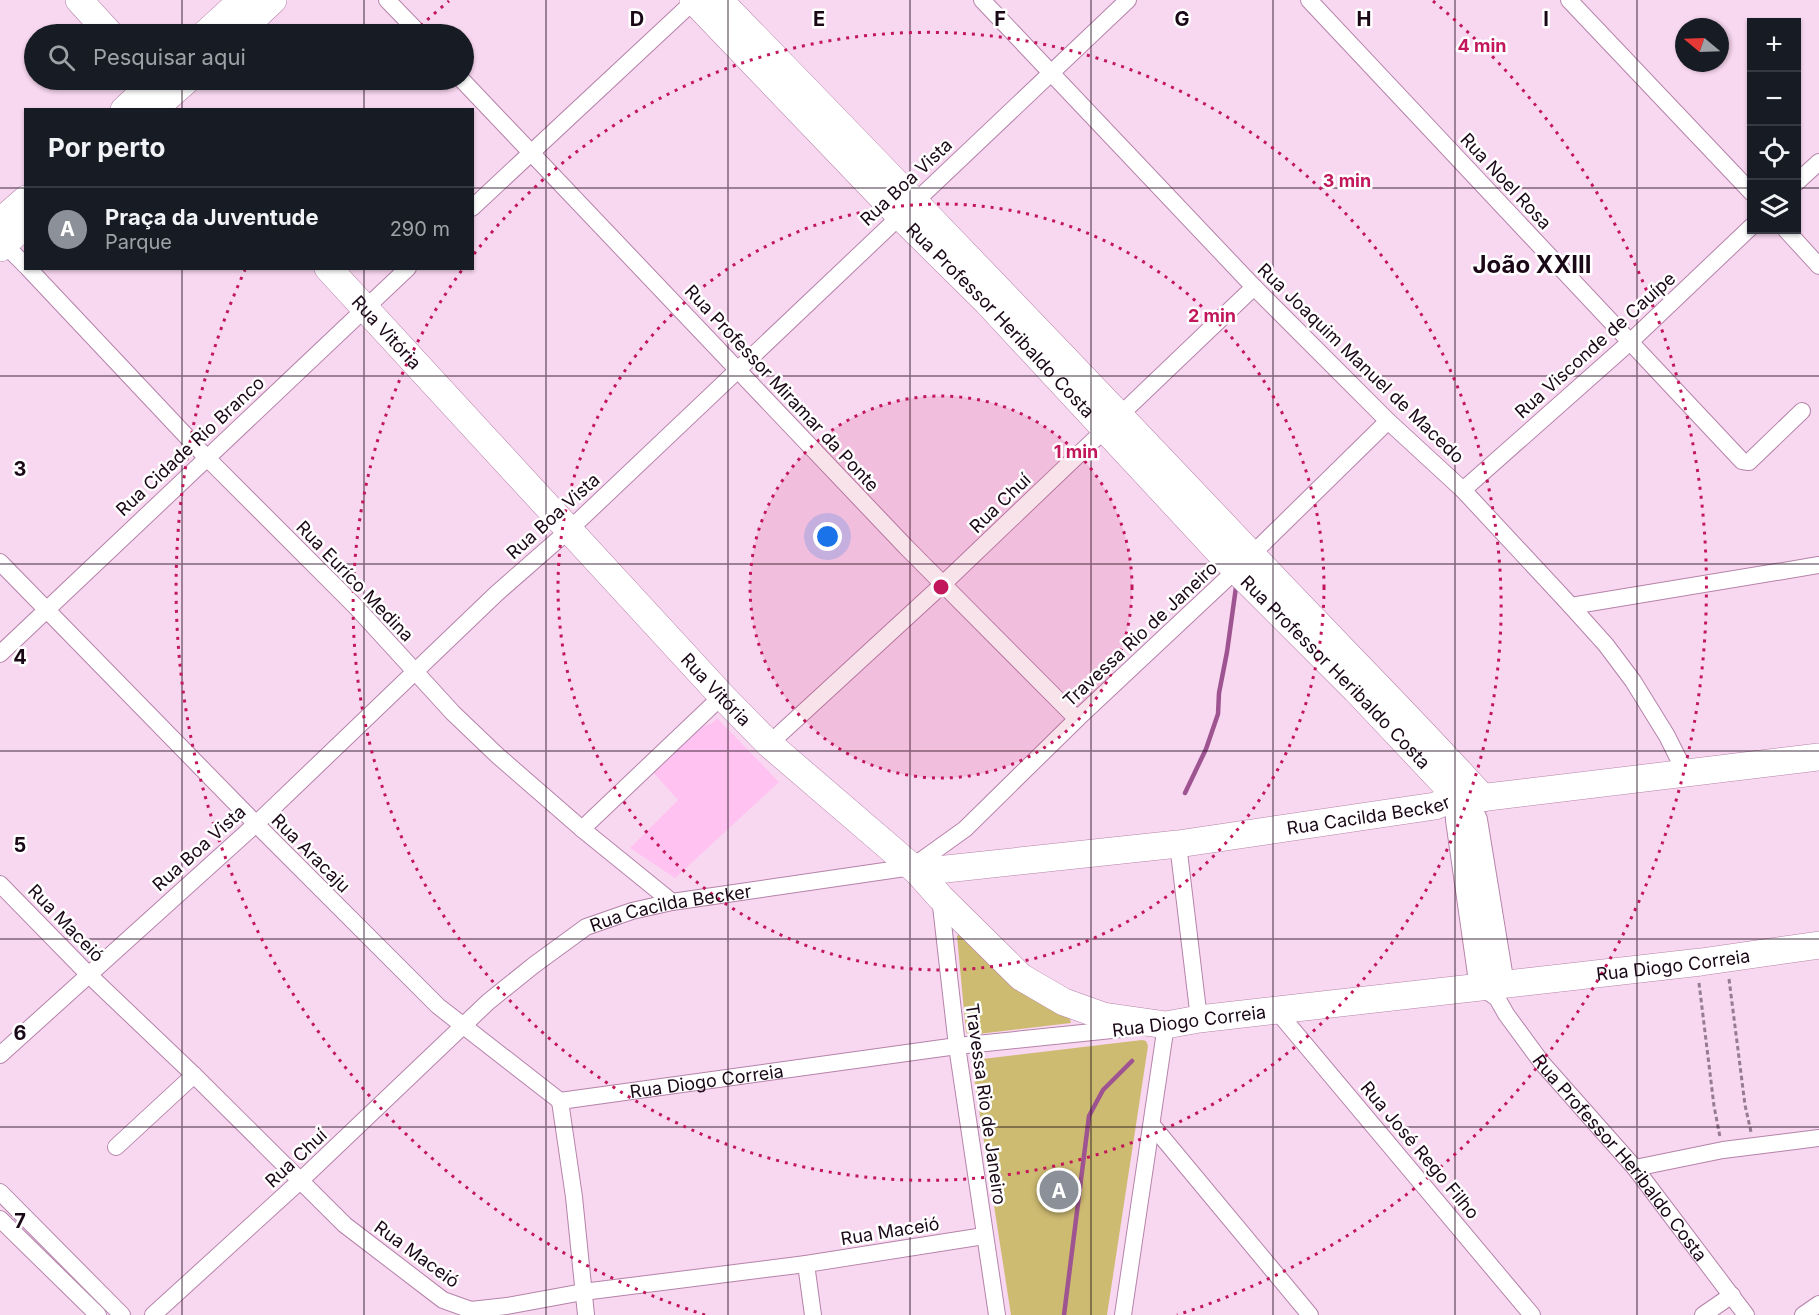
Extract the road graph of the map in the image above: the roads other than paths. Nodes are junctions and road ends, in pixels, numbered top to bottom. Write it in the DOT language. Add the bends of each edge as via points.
graph roads {
  1 [pos="79,0"];
  2 [pos="242,0"];
  3 [pos="273,0"];
  4 [pos="387,0"];
  5 [pos="700,0"];
  6 [pos="982,0"];
  7 [pos="1128,0"];
  8 [pos="1309,0"];
  9 [pos="1569,0"];
  10 [pos="101,24"];
  11 [pos="218,24"];
  12 [pos="248,24"];
  13 [pos="410,24"];
  14 [pos="1052,72"];
  15 [pos="472,90"];
  16 [pos="164,91"];
  17 [pos="128,108"];
  18 [pos="532,153"];
  19 [pos="1819,162"];
  20 [pos="1800,180"];
  21 [pos="1747,188"];
  22 [pos="24,202"];
  23 [pos="474,206"];
  24 [pos="906,208"];
  25 [pos="24,225"];
  26 [pos="1747,231"];
  27 [pos="1790,234"];
  28 [pos="1,238"];
  29 [pos="24,264"];
  30 [pos="1819,266"];
  31 [pos="30,270"];
  32 [pos="330,270"];
  33 [pos="406,270"];
  34 [pos="1254,287"];
  35 [pos="365,308"];
  36 [pos="1630,342"];
  37 [pos="738,369"];
  38 [pos="1802,411"];
  39 [pos="1388,421"];
  40 [pos="1112,422"];
  41 [pos="206,457"];
  42 [pos="1463,490"];
  43 [pos="569,530"];
  44 [pos="0,562"];
  45 [pos="1244,562"];
  46 [pos="1819,565"];
  47 [pos="942,585"];
  48 [pos="1571,606"];
  49 [pos="47,609"];
  50 [pos="0,654"];
  51 [pos="415,673"];
  52 [pos="722,696"];
  53 [pos="1077,719"];
  54 [pos="769,744"];
  55 [pos="1819,757"];
  56 [pos="1686,774"];
  57 [pos="1470,798"];
  58 [pos="256,824"];
  59 [pos="582,829"];
  60 [pos="1178,844"];
  61 [pos="915,869"];
  62 [pos="0,884"];
  63 [pos="940,897"];
  64 [pos="672,902"];
  65 [pos="1819,945"];
  66 [pos="88,974"];
  67 [pos="1494,990"];
  68 [pos="1277,1011"];
  69 [pos="1199,1019"];
  70 [pos="1166,1025"];
  71 [pos="463,1027"];
  72 [pos="957,1047"];
  73 [pos="0,1055"];
  74 [pos="194,1075"];
  75 [pos="560,1101"];
  76 [pos="1152,1125"];
  77 [pos="1819,1138"];
  78 [pos="116,1147"];
  79 [pos="1635,1168"];
  80 [pos="300,1181"];
  81 [pos="2,1199"];
  82 [pos="0,1219"];
  83 [pos="984,1236"];
  84 [pos="806,1264"];
  85 [pos="583,1292"];
  86 [pos="1732,1295"];
  87 [pos="1819,1304"];
  88 [pos="98,1315"];
  89 [pos="122,1315"];
  90 [pos="153,1315"];
  91 [pos="586,1315"];
  92 [pos="813,1315"];
  93 [pos="997,1315"];
  94 [pos="1123,1315"];
  95 [pos="1310,1315"];
  96 [pos="1532,1315"];
  97 [pos="1703,1315"];
  98 [pos="1746,1315"];
  99 [pos="1803,1315"];
  1 -- 10 [label="main road"];
  2 -- 11 [label="main road"];
  3 -- 12 [label="main road"];
  4 -- 13 [label="street"];
  5 -- 18 [label="street"];
  5 -- 24 [label="main road, Rua Professor Heribaldo Costa"];
  6 -- 14 [label="street, Rua Joaquim Manuel de Macedo"];
  7 -- 14 [label="street, Rua Boa Vista"];
  8 -- 36 [label="street, Rua Noel Rosa"];
  9 -- 21 [label="street"];
  14 -- 24 [label="street, Rua Boa Vista"];
  14 -- 34 [label="street, Rua Joaquim Manuel de Macedo"];
  15 -- 18 [label="street, Rua Professor Miramar da Ponte"];
  16 -- 17 [label="main road"];
  18 -- 23 [label="street"];
  18 -- 37 [label="street, Rua Professor Miramar da Ponte"];
  19 -- 20 [label="street"];
  22 -- 28 [label="main road"];
  24 -- 37 [label="street, Rua Boa Vista"];
  24 -- 40 [label="main road, Rua Professor Heribaldo Costa" via="987,302"];
  25 -- 28 [label="main road"];
  26 -- 36 [label="street, Rua Visconde de Cauípe"];
  27 -- 30 [label="street"];
  28 -- 29 [label="street, Rua Euríco Medina"];
  31 -- 41 [label="street, Rua Euríco Medina"];
  32 -- 35 [label="main road, Rua Vitória"];
  33 -- 35 [label="street, Rua Cidade Rio Branco"];
  34 -- 39 [label="street, Rua Joaquim Manuel de Macedo"];
  34 -- 40 [label="street, Rua Chuí"];
  35 -- 41 [label="street, Rua Cidade Rio Branco"];
  35 -- 43 [label="main road, Rua Vitória"];
  36 -- 38 [label="street, Rua Noel Rosa" via="1745,463"];
  36 -- 42 [label="street, Rua Visconde de Cauípe"];
  37 -- 43 [label="street, Rua Boa Vista"];
  37 -- 47 [label="street, Rua Professor Miramar da Ponte"];
  39 -- 42 [label="street, Rua Joaquim Manuel de Macedo"];
  39 -- 45 [label="street, Travessa Rio de Janeiro"];
  40 -- 45 [label="main road, Rua Professor Heribaldo Costa"];
  40 -- 47 [label="street, Rua Chuí"];
  41 -- 49 [label="street, Rua Cidade Rio Branco"];
  41 -- 51 [label="street, Rua Euríco Medina" via="357,608"];
  42 -- 48 [label="street, Rua Joaquim Manuel de Macedo"];
  43 -- 51 [label="street, Rua Boa Vista"];
  43 -- 52 [label="main road, Rua Vitória"];
  44 -- 49 [label="street, Rua Aracaju"];
  45 -- 53 [label="street, Travessa Rio de Janeiro"];
  45 -- 57 [label="main road, Rua Professor Heribaldo Costa" via="1418,726"];
  46 -- 48 [label="street"];
  47 -- 53 [label="street, Rua Professor Miramar da Ponte"];
  47 -- 54 [label="street, Rua Chuí"];
  48 -- 56 [label="street, Rua Joaquim Manuel de Macedo" via="1634,681"];
  49 -- 50 [label="street, Rua Cidade Rio Branco"];
  49 -- 58 [label="street, Rua Aracaju"];
  51 -- 58 [label="street, Rua Boa Vista"];
  51 -- 59 [label="street, Rua Euríco Medina" via="498,756"];
  52 -- 54 [label="main road, Rua Vitória"];
  52 -- 59 [label="street"];
  53 -- 61 [label="street, Travessa Rio de Janeiro" via="965,829"];
  54 -- 61 [label="main road, Rua Vitória"];
  55 -- 56 [label="main road, Rua Cacilda Becker"];
  56 -- 57 [label="main road, Rua Cacilda Becker"];
  57 -- 60 [label="main road, Rua Cacilda Becker"];
  57 -- 67 [label="street, Rua Professor Heribaldo Costa" via="1458,820"];
  58 -- 66 [label="street, Rua Boa Vista"];
  58 -- 71 [label="street, Rua Aracaju" via="373,943"];
  59 -- 64 [label="street, Rua Euríco Medina"];
  60 -- 61 [label="main road, Rua Cacilda Becker"];
  60 -- 69 [label="street"];
  61 -- 63 [label="main road, Rua Vitória"];
  61 -- 64 [label="street, Rua Cacilda Becker"];
  62 -- 66 [label="street, Rua Maceió"];
  63 -- 70 [label="main road, Rua Vitória" via="1022,977 1064,1002 1103,1016"];
  63 -- 72 [label="street, Travessa Rio de Janeiro"];
  64 -- 71 [label="street, Rua Cacilda Becker" via="632,910 586,927 488,1002"];
  65 -- 67 [label="main road, Rua Diogo Correia"];
  66 -- 73 [label="street, Rua Boa Vista"];
  66 -- 74 [label="street, Rua Maceió"];
  67 -- 68 [label="main road, Rua Diogo Correia"];
  67 -- 79 [label="street, Rua Professor Heribaldo Costa" via="1506,1014 1542,1063"];
  68 -- 69 [label="main road, Rua Diogo Correia"];
  68 -- 96 [label="street, Rua José Rego Filho"];
  69 -- 70 [label="main road, Rua Diogo Correia"];
  70 -- 72 [label="street, Rua Diogo Correia"];
  70 -- 76 [label="street"];
  71 -- 75 [label="street, Rua Aracaju"];
  71 -- 80 [label="street, Rua Chuí"];
  72 -- 75 [label="street, Rua Diogo Correia"];
  72 -- 83 [label="street, Travessa Rio de Janeiro"];
  74 -- 78 [label="street"];
  74 -- 80 [label="street, Rua Maceió"];
  75 -- 85 [label="street"];
  76 -- 94 [label="street"];
  76 -- 95 [label="street"];
  77 -- 79 [label="street" via="1723,1150"];
  79 -- 86 [label="street, Rua Professor Heribaldo Costa"];
  80 -- 85 [label="street, Rua Maceió" via="345,1225 443,1300 471,1310"];
  80 -- 90 [label="street, Rua Chuí"];
  81 -- 89 [label="street"];
  82 -- 88 [label="street"];
  83 -- 84 [label="street, Rua Maceió"];
  83 -- 93 [label="street, Travessa Rio de Janeiro"];
  84 -- 85 [label="street, Rua Maceió"];
  84 -- 92 [label="street"];
  85 -- 91 [label="street"];
  86 -- 97 [label="street"];
  86 -- 98 [label="street, Rua Professor Heribaldo Costa"];
  87 -- 99 [label="street"];
}
